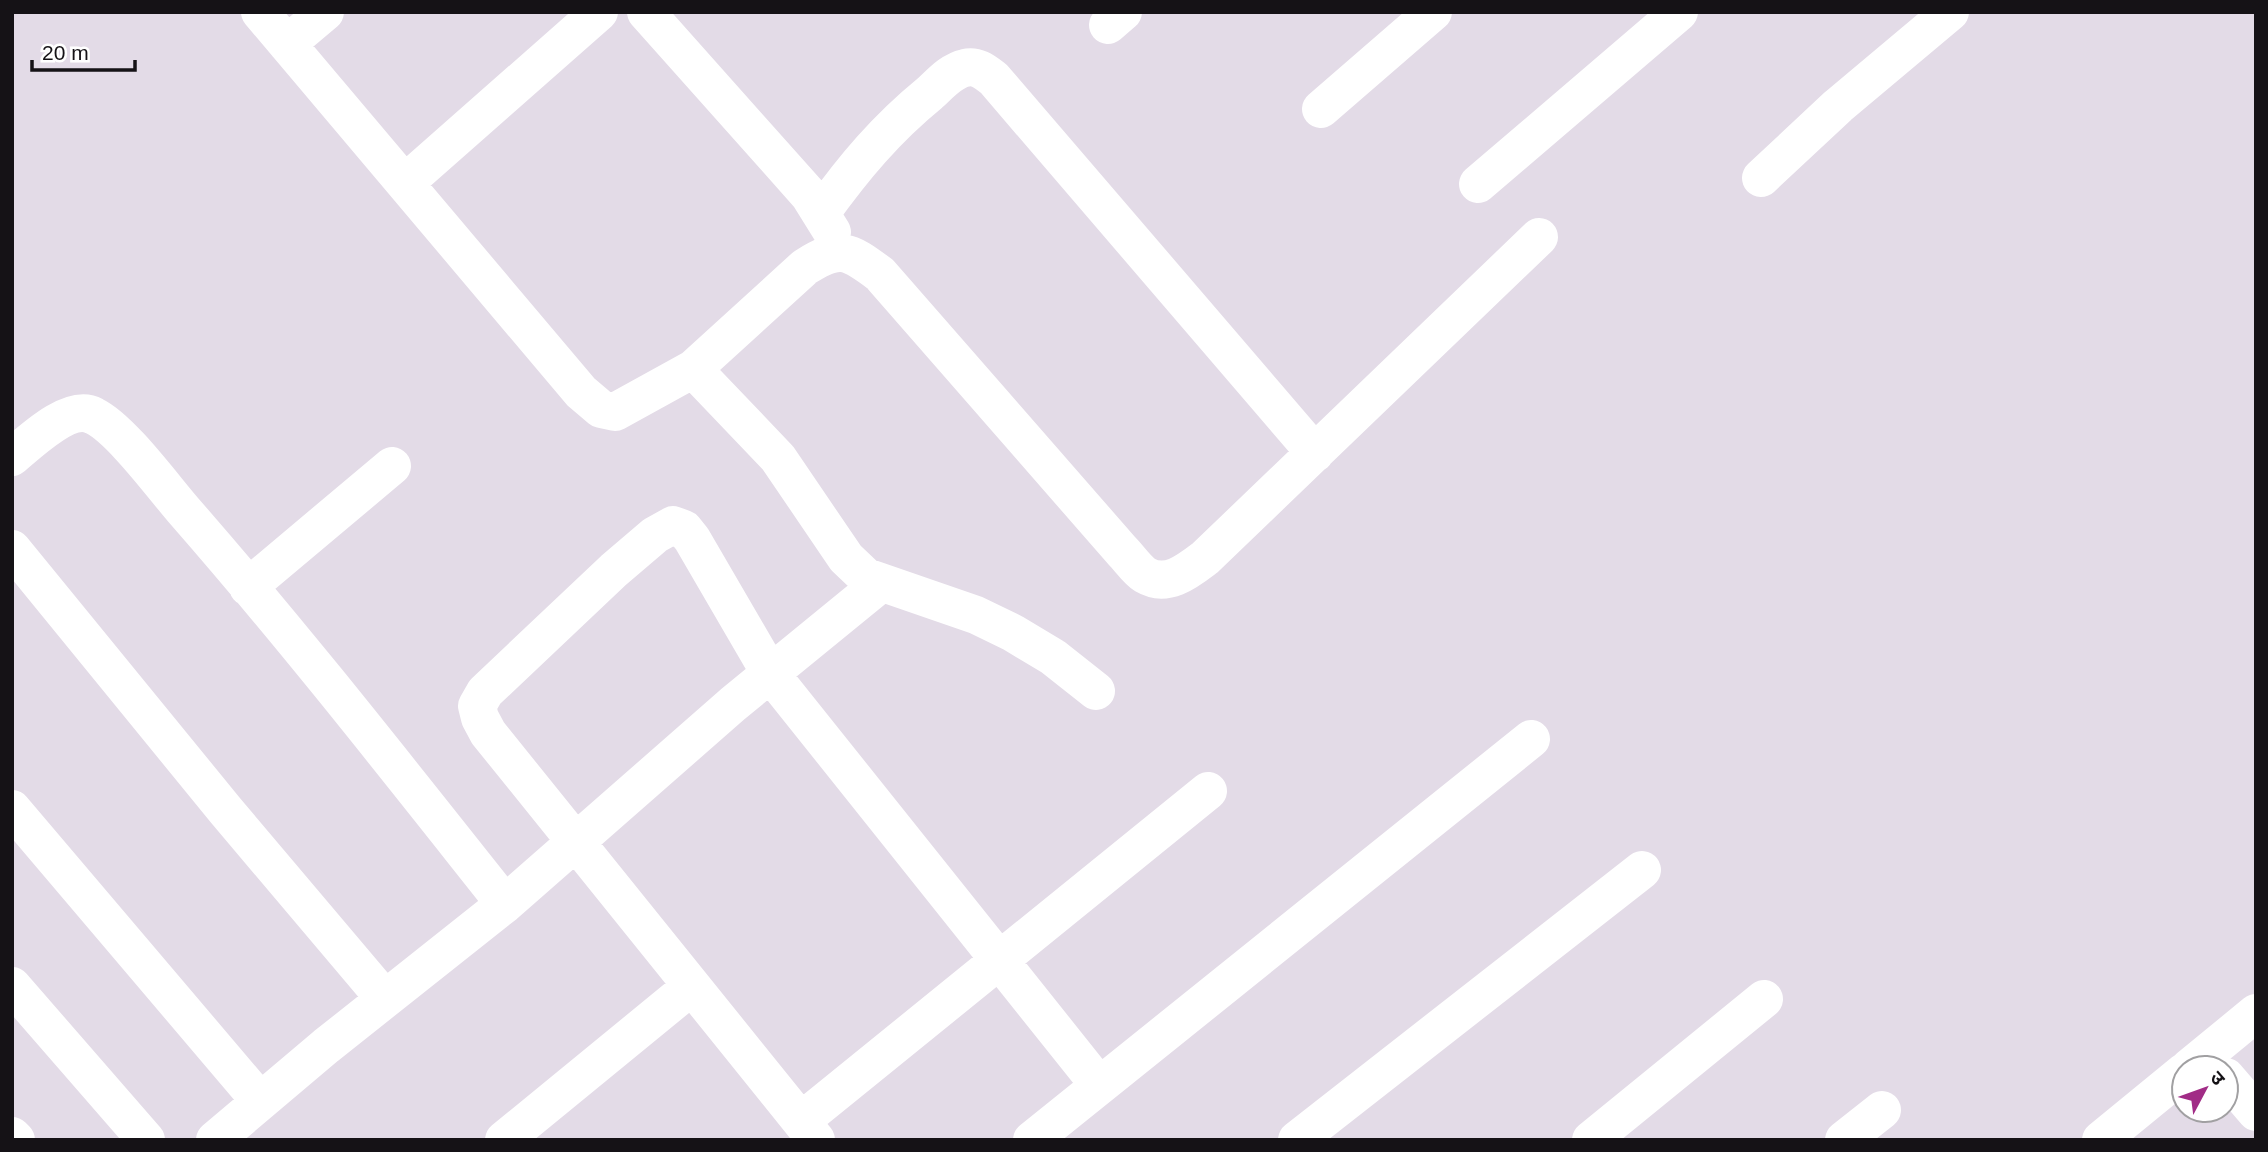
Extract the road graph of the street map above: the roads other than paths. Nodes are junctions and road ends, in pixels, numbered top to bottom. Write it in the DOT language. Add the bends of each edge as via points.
graph roads {
  1 [pos="260,12"];
  2 [pos="325,12"];
  3 [pos="600,12"];
  4 [pos="646,12"];
  5 [pos="1433,12"];
  6 [pos="1679,12"];
  7 [pos="1939,16"];
  8 [pos="287,44"];
  9 [pos="1321,109"];
  10 [pos="1761,178"];
  11 [pos="405,183"];
  12 [pos="1478,184"];
  13 [pos="821,213"];
  14 [pos="1539,237"];
  15 [pos="840,252"];
  16 [pos="693,369"];
  17 [pos="1315,453"];
  18 [pos="12,457"];
  19 [pos="392,466"];
  20 [pos="12,549"];
  21 [pos="881,583"];
  22 [pos="248,587"];
  23 [pos="770,673"];
  24 [pos="1096,691"];
  25 [pos="1531,739"];
  26 [pos="1208,791"];
  27 [pos="12,809"];
  28 [pos="575,842"];
  29 [pos="1642,870"];
  30 [pos="505,904"];
  31 [pos="999,960"];
  32 [pos="12,986"];
  33 [pos="692,986"];
  34 [pos="384,999"];
  35 [pos="1764,999"];
  36 [pos="2256,1013"];
  37 [pos="2218,1054"];
  38 [pos="1099,1085"];
  39 [pos="2170,1092"];
  40 [pos="2240,1098"];
  41 [pos="260,1101"];
  42 [pos="1882,1111"];
  43 [pos="2256,1112"];
  44 [pos="808,1130"];
  45 [pos="146,1140"];
  46 [pos="215,1140"];
  47 [pos="504,1140"];
  48 [pos="1032,1140"];
  49 [pos="1297,1140"];
  50 [pos="1591,1140"];
  51 [pos="1844,1140"];
  52 [pos="2101,1140"];
  1 -- 8 [label="street"];
  2 -- 8 [label="street"];
  3 -- 11 [label="street"];
  4 -- 13 [label="street"];
  5 -- 9 [label="street"];
  6 -- 12 [label="street"];
  7 -- 10 [label="street"];
  8 -- 11 [label="street"];
  11 -- 16 [label="street" via="581,392 601,409 615,412"];
  13 -- 15 [label="street"];
  13 -- 17 [label="street" via="896,121 951,75 964,68 979,68 994,79"];
  14 -- 17 [label="street"];
  15 -- 16 [label="street" via="826,254 805,267"];
  15 -- 17 [label="street" via="859,258 880,274 1145,575 1161,580 1182,575"];
  16 -- 21 [label="street" via="778,458 846,558 866,577"];
  18 -- 22 [label="street" via="58,421 79,413 93,415 121,438"];
  19 -- 22 [label="street"];
  20 -- 34 [label="street"];
  21 -- 23 [label="street"];
  21 -- 24 [label="street" via="976,615 1013,633 1054,657"];
  22 -- 30 [label="street"];
  23 -- 28 [label="street"];
  23 -- 28 [label="street" via="684,528 673,525 655,535 485,692 477,706 488,733"];
  23 -- 31 [label="street"];
  25 -- 38 [label="street"];
  26 -- 31 [label="street"];
  27 -- 41 [label="street"];
  28 -- 30 [label="street"];
  28 -- 33 [label="street"];
  29 -- 49 [label="street"];
  30 -- 34 [label="street"];
  31 -- 38 [label="street"];
  31 -- 44 [label="street"];
  32 -- 45 [label="street"];
  33 -- 44 [label="street"];
  33 -- 47 [label="street"];
  34 -- 41 [label="street"];
  35 -- 50 [label="street"];
  36 -- 37 [label="street"];
  38 -- 48 [label="street"];
  39 -- 52 [label="street"];
  40 -- 43 [label="street"];
  41 -- 46 [label="street"];
  42 -- 51 [label="street"];
}
